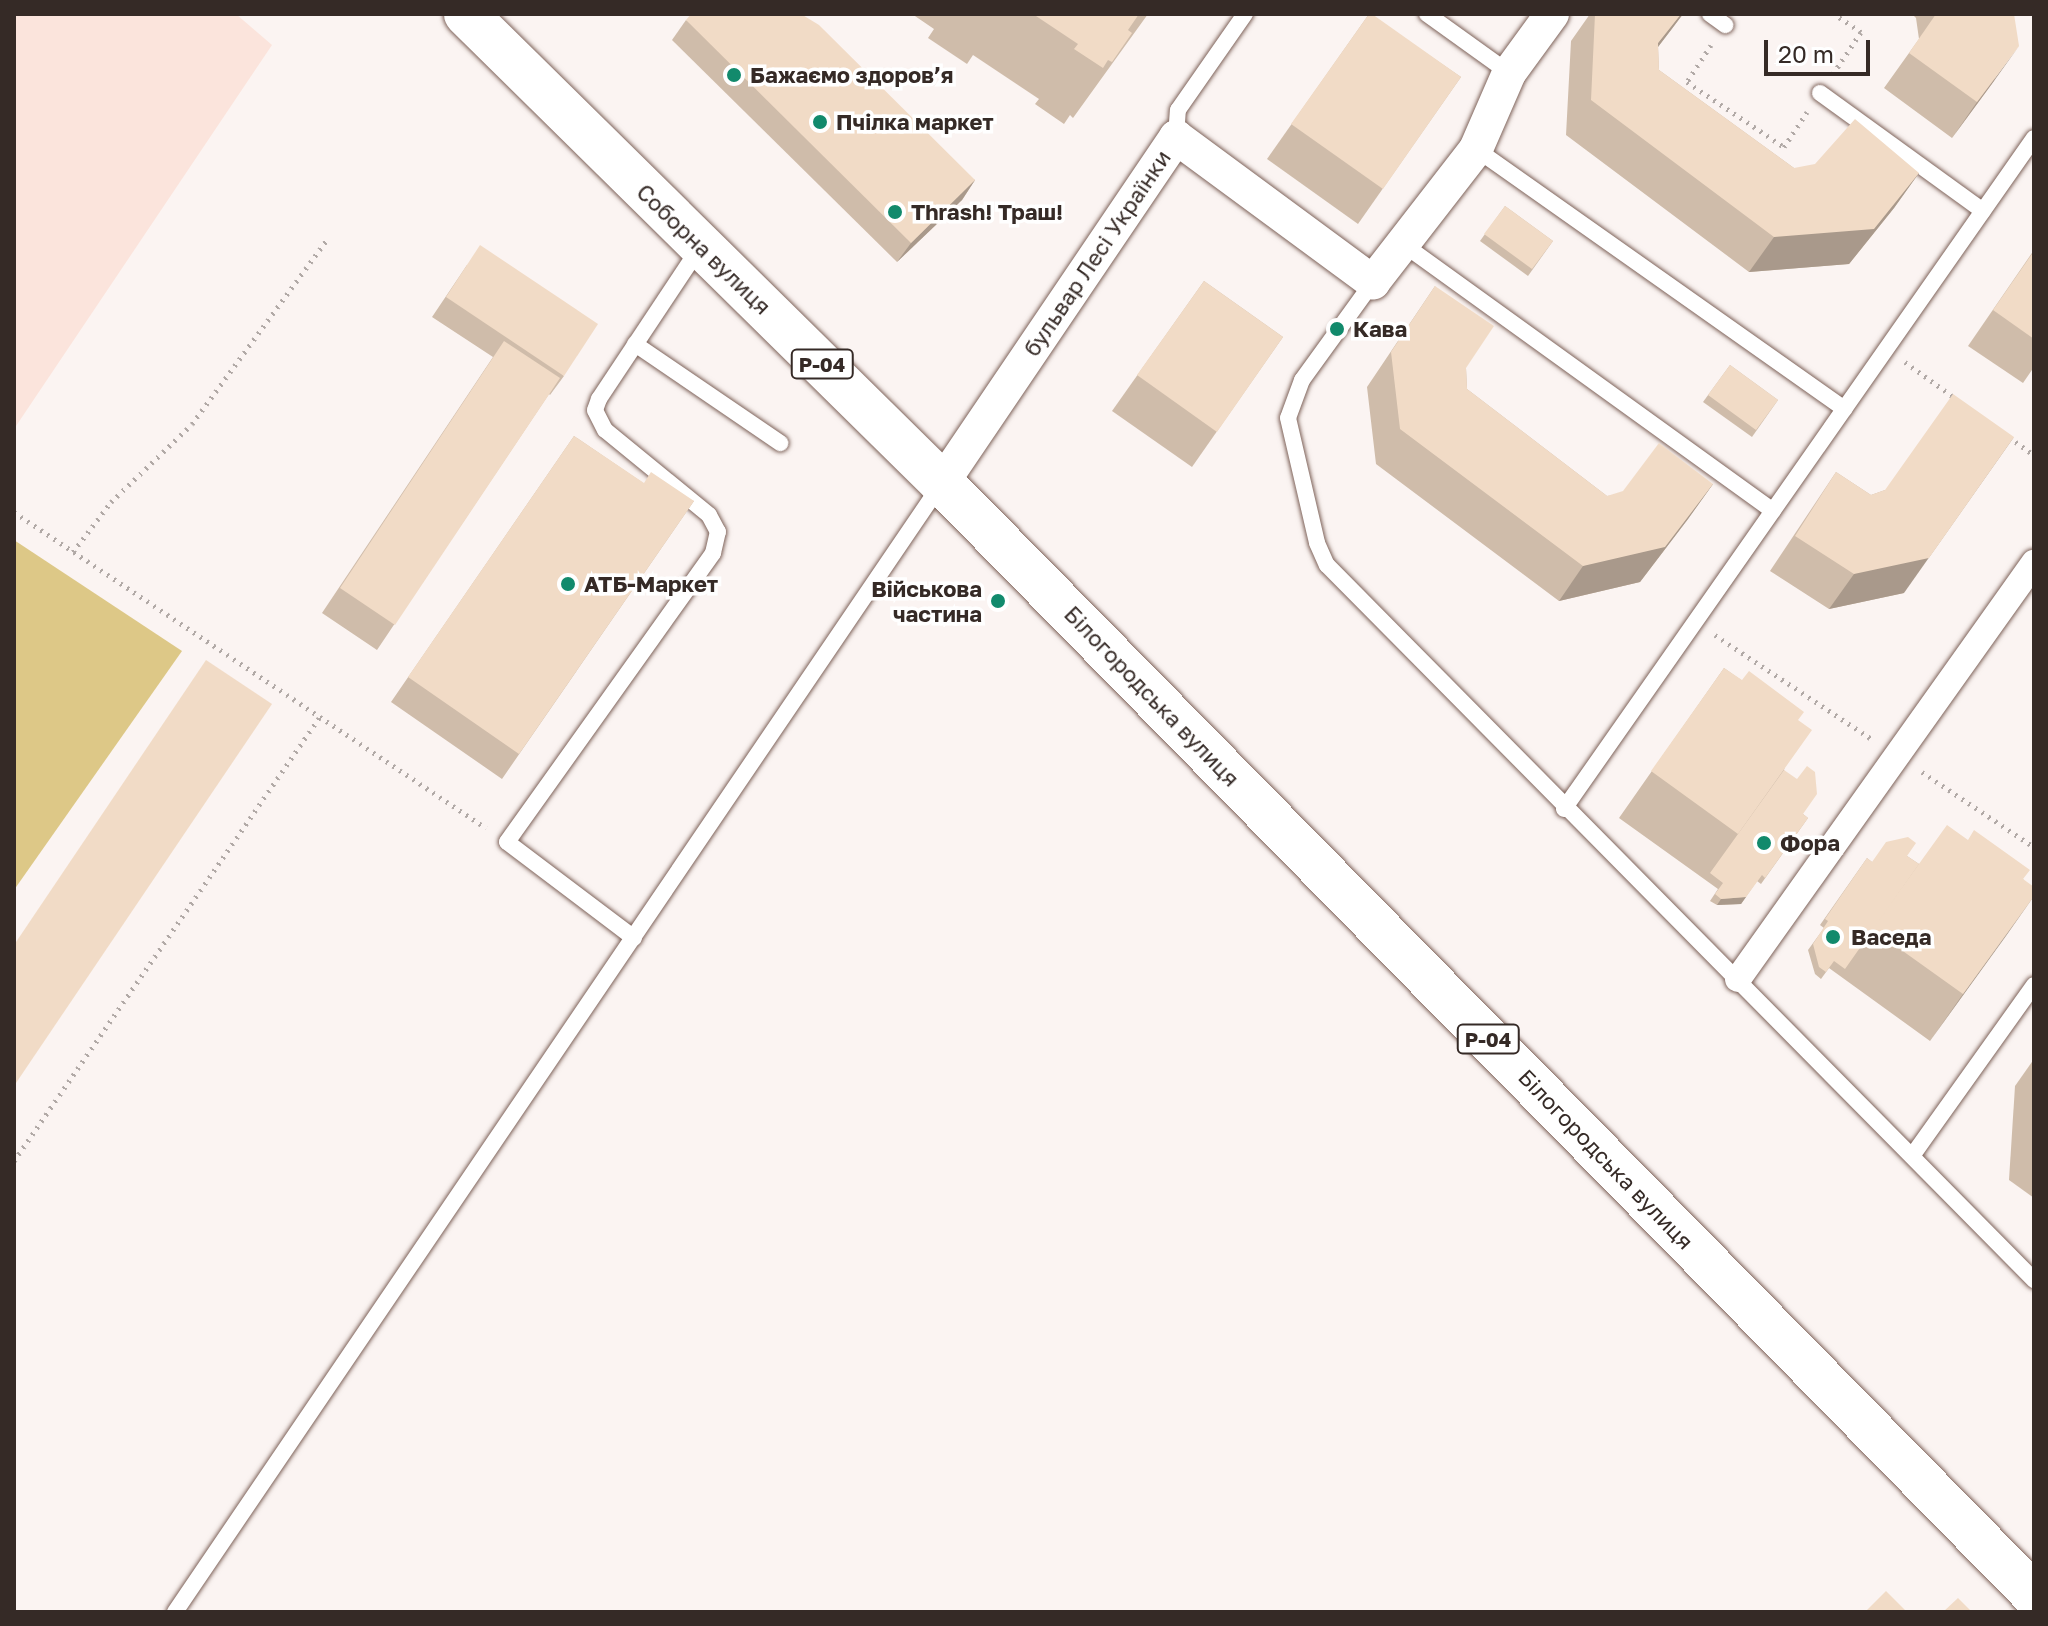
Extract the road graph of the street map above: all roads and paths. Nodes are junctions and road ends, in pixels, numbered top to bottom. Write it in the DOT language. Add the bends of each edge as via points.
graph roads {
  1 [pos="1245,14"];
  2 [pos="1427,14"];
  3 [pos="1552,14"];
  4 [pos="1710,14"];
  5 [pos="473,16"];
  6 [pos="1725,25"];
  7 [pos="1509,73"];
  8 [pos="1820,93"];
  9 [pos="1176,137"];
  10 [pos="2034,138"];
  11 [pos="1784,147"];
  12 [pos="1476,149"];
  13 [pos="1983,211"];
  14 [pos="328,238"];
  15 [pos="1403,244"];
  16 [pos="701,246"];
  17 [pos="1373,282"];
  18 [pos="635,344"];
  19 [pos="1887,348"];
  20 [pos="1960,402"];
  21 [pos="1844,409"];
  22 [pos="1997,428"];
  23 [pos="780,443"];
  24 [pos="2034,455"];
  25 [pos="942,483"];
  26 [pos="1773,511"];
  27 [pos="14,512"];
  28 [pos="73,552"];
  29 [pos="2034,563"];
  30 [pos="1695,622"];
  31 [pos="319,718"];
  32 [pos="1897,756"];
  33 [pos="1564,809"];
  34 [pos="507,842"];
  35 [pos="2034,847"];
  36 [pos="634,938"];
  37 [pos="1738,979"];
  38 [pos="2034,985"];
  39 [pos="1912,1156"];
  40 [pos="14,1161"];
  41 [pos="2034,1280"];
  42 [pos="2034,1595"];
  43 [pos="175,1612"];
  1 -- 9 [label="lane" via="1178,110"];
  2 -- 7 [label="lane"];
  3 -- 7 [label="street"];
  4 -- 6 [label="lane"];
  5 -- 16 [label="main road, Соборна вулиця / Р-04"];
  6 -- 11 [label="path" via="1687,82"];
  7 -- 12 [label="street"];
  8 -- 13 [label="lane"];
  9 -- 17 [label="street, бульвар Лесі Українки"];
  9 -- 25 [label="street, бульвар Лесі Українки"];
  10 -- 13 [label="lane"];
  12 -- 15 [label="street"];
  12 -- 21 [label="lane"];
  13 -- 19 [label="lane"];
  14 -- 28 [label="path" via="192,424 111,502"];
  15 -- 17 [label="street"];
  15 -- 26 [label="lane"];
  16 -- 18 [label="lane"];
  16 -- 25 [label="main road, Соборна вулиця / Р-04"];
  17 -- 33 [label="lane" via="1302,380 1288,418 1317,543 1327,565"];
  18 -- 23 [label="lane"];
  18 -- 34 [label="lane" via="599,399 599,422 709,515 718,532 713,553"];
  19 -- 20 [label="path"];
  19 -- 21 [label="lane"];
  21 -- 26 [label="lane"];
  22 -- 24 [label="path"];
  25 -- 36 [label="lane"];
  25 -- 42 [label="main road, Білогородська вулиця / Р-04"];
  26 -- 30 [label="lane"];
  27 -- 28 [label="path"];
  28 -- 31 [label="path"];
  29 -- 32 [label="street"];
  30 -- 32 [label="path"];
  30 -- 33 [label="lane"];
  31 -- 34 [label="path"];
  31 -- 40 [label="path"];
  32 -- 35 [label="path"];
  32 -- 37 [label="street"];
  33 -- 37 [label="lane"];
  34 -- 36 [label="lane"];
  36 -- 43 [label="lane"];
  37 -- 39 [label="lane"];
  38 -- 39 [label="lane"];
  39 -- 41 [label="lane"];
}
